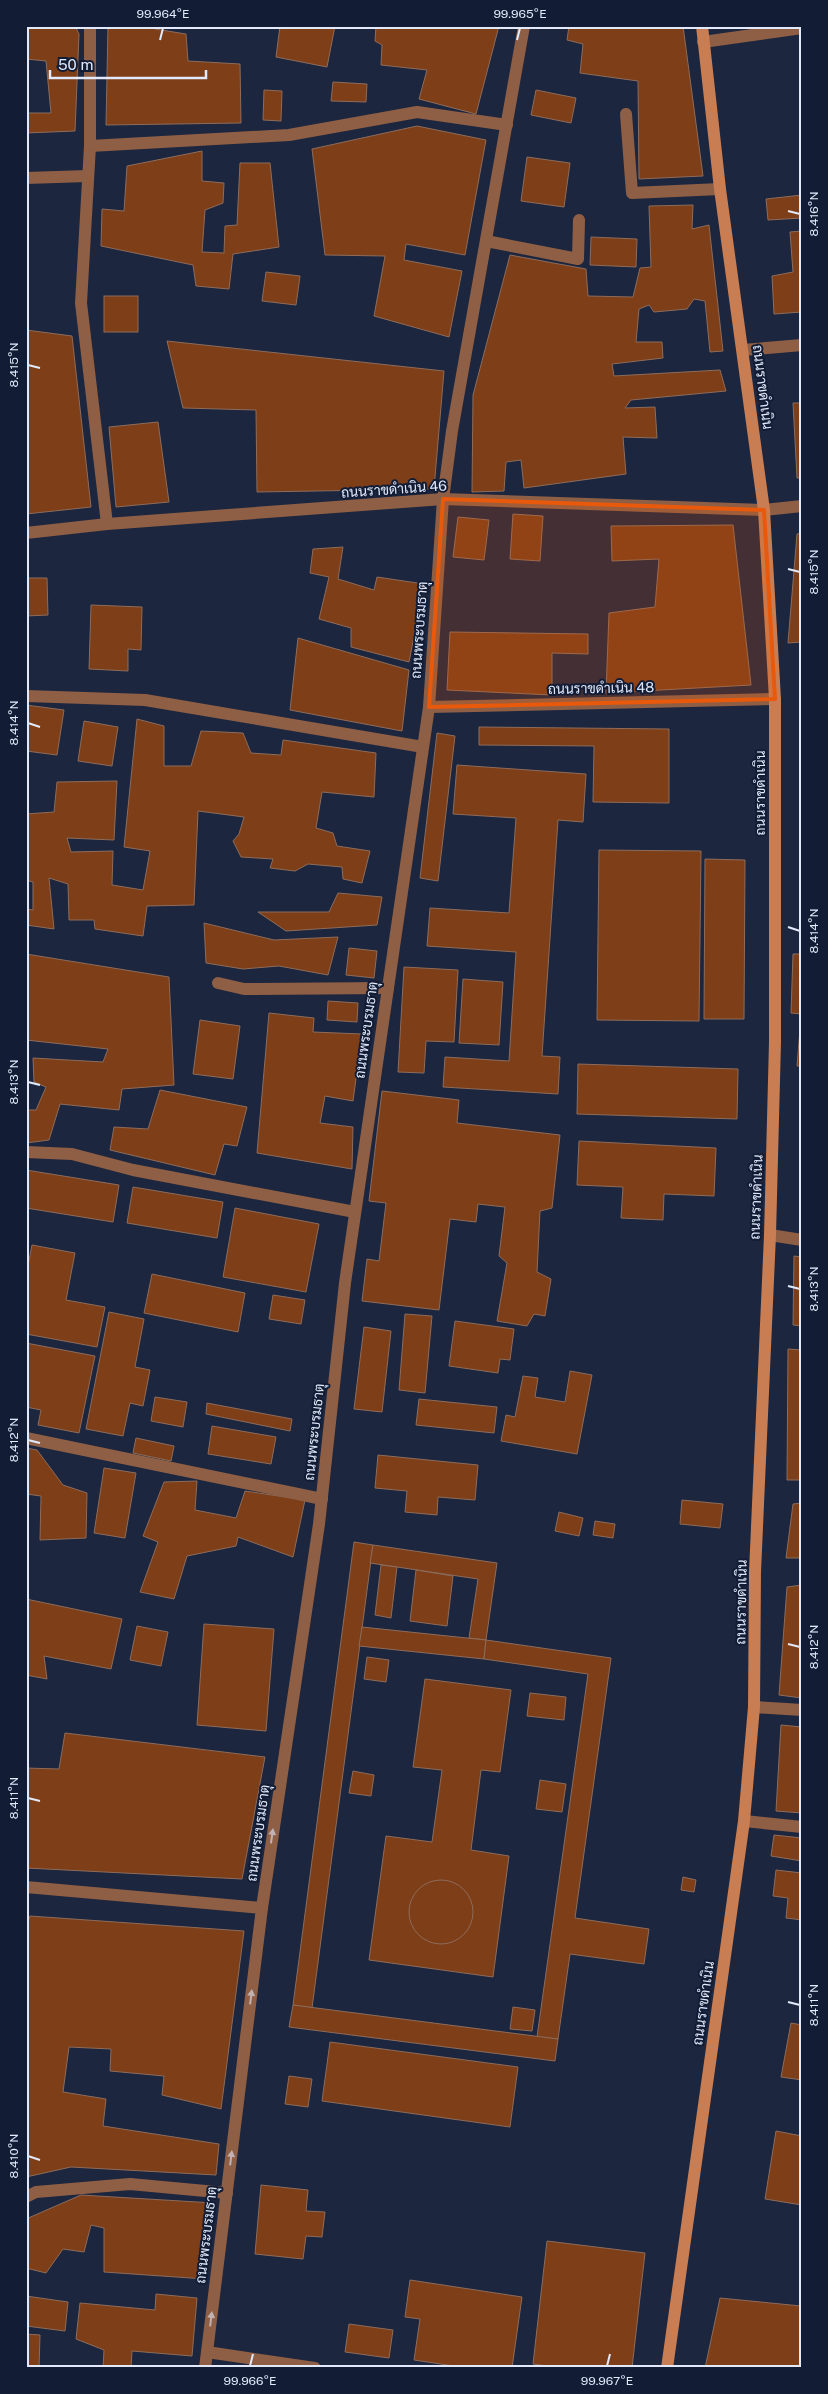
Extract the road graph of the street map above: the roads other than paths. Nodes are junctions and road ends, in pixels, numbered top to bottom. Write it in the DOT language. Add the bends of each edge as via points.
graph roads {
  1 [pos="90,26"];
  2 [pos="524,26"];
  3 [pos="702,26"];
  4 [pos="802,28"];
  5 [pos="703,42"];
  6 [pos="626,114"];
  7 [pos="507,125"];
  8 [pos="90,146"];
  9 [pos="88,176"];
  10 [pos="26,178"];
  11 [pos="720,189"];
  12 [pos="579,220"];
  13 [pos="486,241"];
  14 [pos="802,345"];
  15 [pos="744,350"];
  16 [pos="443,499"];
  17 [pos="802,506"];
  18 [pos="764,510"];
  19 [pos="108,524"];
  20 [pos="26,533"];
  21 [pos="26,696"];
  22 [pos="775,700"];
  23 [pos="429,707"];
  24 [pos="423,747"];
  25 [pos="218,983"];
  26 [pos="388,988"];
  27 [pos="26,1152"];
  28 [pos="355,1212"];
  29 [pos="770,1235"];
  30 [pos="802,1240"];
  31 [pos="26,1438"];
  32 [pos="322,1499"];
  33 [pos="754,1707"];
  34 [pos="802,1710"];
  35 [pos="744,1821"];
  36 [pos="802,1827"];
  37 [pos="26,1887"];
  38 [pos="262,1908"];
  39 [pos="227,2193"];
  40 [pos="26,2198"];
  41 [pos="207,2352"];
  42 [pos="205,2368"];
  43 [pos="315,2368"];
  44 [pos="667,2368"];
  1 -- 8 [label="street"];
  2 -- 7 [label="street, ถนนพระบรมธาตุ"];
  3 -- 5 [label="main road, ถนนราขดำเนิน"];
  4 -- 5 [label="street"];
  5 -- 11 [label="main road, ถนนราขดำเนิน"];
  6 -- 11 [label="street" via="632,193"];
  7 -- 8 [label="street" via="417,112 289,135"];
  7 -- 13 [label="street, ถนนพระบรมธาตุ"];
  8 -- 9 [label="street"];
  9 -- 10 [label="street"];
  9 -- 19 [label="street" via="81,303"];
  11 -- 15 [label="main road, ถนนราขดำเนิน"];
  12 -- 13 [label="street" via="578,260"];
  13 -- 16 [label="street, ถนนพระบรมธาตุ"];
  14 -- 15 [label="street"];
  15 -- 18 [label="main road, ถนนราขดำเนิน"];
  16 -- 18 [label="street, ถนนราขดำเนิน 46"];
  16 -- 19 [label="street, ถนนราขดำเนิน 46"];
  16 -- 23 [label="street, ถนนพระบรมธาตุ"];
  17 -- 18 [label="street, ถนนราขดำเนิน 46"];
  18 -- 22 [label="main road, ถนนราขดำเนิน"];
  19 -- 20 [label="street, ถนนราขดำเนิน 46"];
  21 -- 24 [label="street" via="145,700"];
  22 -- 23 [label="street, ถนนราขดำเนิน 48"];
  22 -- 29 [label="main road, ถนนราขดำเนิน" via="775,1042"];
  23 -- 24 [label="street, ถนนพระบรมธาตุ"];
  24 -- 26 [label="street, ถนนพระบรมธาตุ"];
  25 -- 26 [label="street" via="244,988"];
  26 -- 28 [label="street, ถนนพระบรมธาตุ"];
  27 -- 28 [label="street" via="72,1154 133,1170"];
  28 -- 32 [label="street, ถนนพระบรมธาตุ"];
  29 -- 30 [label="street"];
  29 -- 33 [label="main road, ถนนราขดำเนิน" via="755,1572"];
  31 -- 32 [label="street"];
  38 -- 32 [label="street, ถนนพระบรมธาตุ, one-way"];
  33 -- 34 [label="street"];
  33 -- 35 [label="main road, ถนนราขดำเนิน"];
  35 -- 36 [label="street"];
  35 -- 44 [label="main road, ถนนราขดำเนิน"];
  37 -- 38 [label="street"];
  39 -- 38 [label="street, ถนนพระบรมธาตุ, one-way"];
  39 -- 40 [label="street" via="130,2184 36,2192"];
  41 -- 39 [label="street, ถนนพระบรมธาตุ, one-way"];
  41 -- 42 [label="street, ถนนพระบรมธาตุ"];
  41 -- 43 [label="street"];
}
